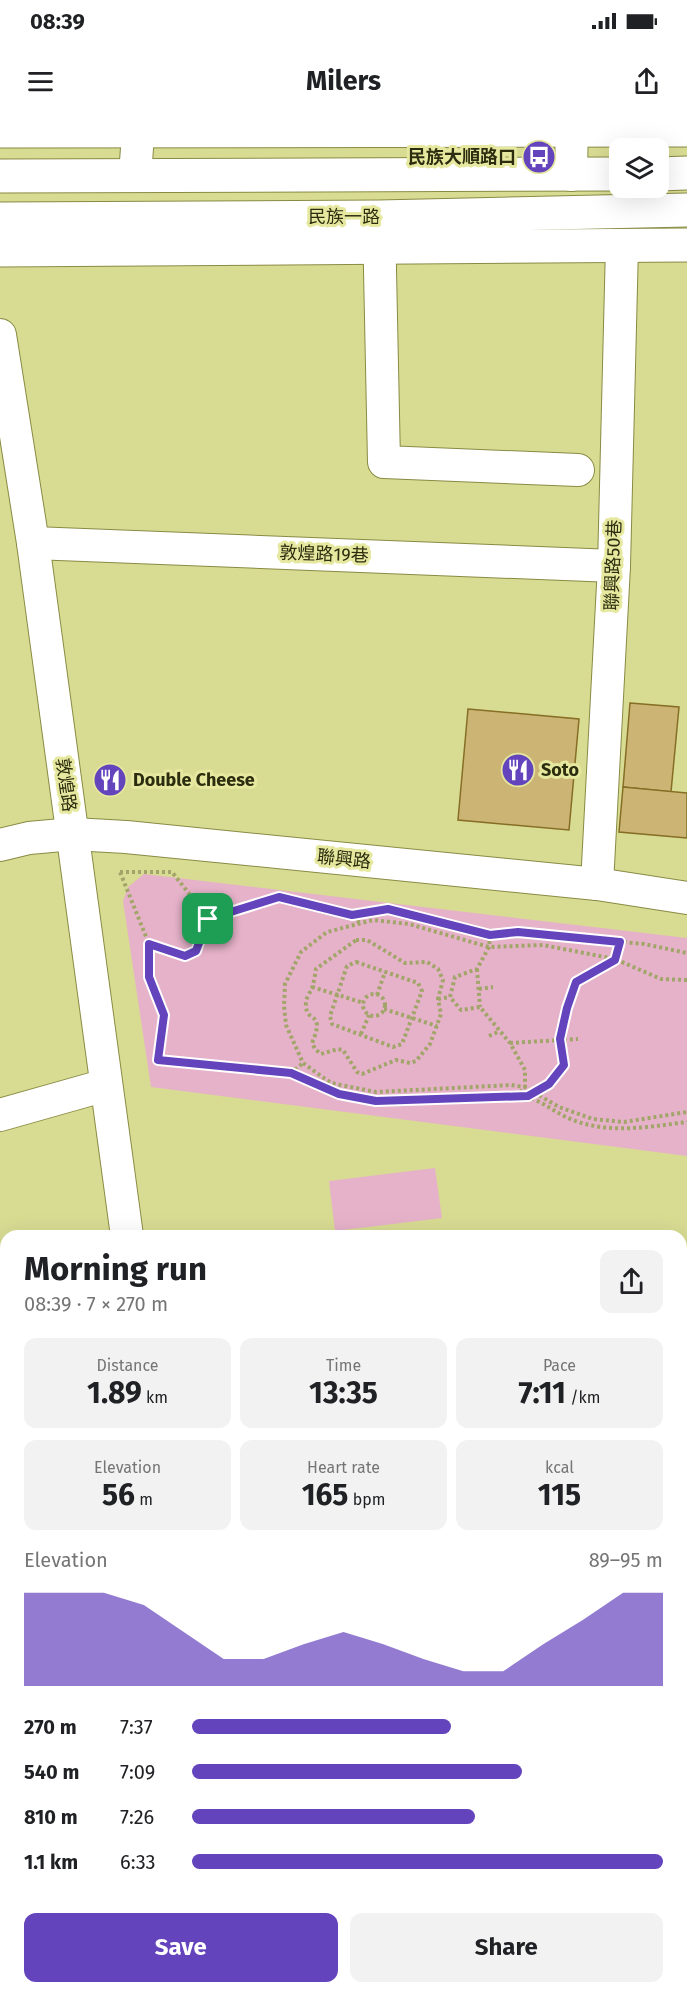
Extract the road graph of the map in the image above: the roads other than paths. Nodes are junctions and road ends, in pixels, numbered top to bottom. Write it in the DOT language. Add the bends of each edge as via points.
graph roads {
  1 [pos="572,125"];
  2 [pos="138,126"];
  3 [pos="687,130"];
  4 [pos="0,131"];
  5 [pos="687,173"];
  6 [pos="609,174"];
  7 [pos="669,174"];
  8 [pos="571,175"];
  9 [pos="0,176"];
  10 [pos="135,176"];
  11 [pos="687,210"];
  12 [pos="0,219"];
  13 [pos="379,232"];
  14 [pos="687,245"];
  15 [pos="622,246"];
  16 [pos="0,250"];
  17 [pos="0,335"];
  18 [pos="578,470"];
  19 [pos="33,543"];
  20 [pos="614,566"];
  21 [pos="73,834"];
  22 [pos="0,845"];
  23 [pos="597,884"];
  24 [pos="687,898"];
  25 [pos="106,1085"];
  26 [pos="0,1115"];
  27 [pos="126,1230"];
  1 -- 2 [label="main road"];
  1 -- 3 [label="main road"];
  1 -- 8 [label="street"];
  2 -- 4 [label="main road"];
  2 -- 10 [label="street"];
  5 -- 7 [label="main road"];
  6 -- 8 [label="main road"];
  8 -- 10 [label="main road"];
  9 -- 10 [label="main road"];
  11 -- 13 [label="main road, 民族一路"];
  12 -- 13 [label="main road, 民族一路"];
  13 -- 15 [label="main road, 民族一路"];
  13 -- 16 [label="main road, 民族一路"];
  13 -- 18 [label="street" via="384,462"];
  14 -- 15 [label="main road, 民族一路"];
  15 -- 20 [label="street, 聯興路50巷"];
  17 -- 19 [label="street, 敦煌路"];
  19 -- 20 [label="street, 敦煌路19巷"];
  19 -- 21 [label="street, 敦煌路"];
  20 -- 23 [label="street, 聯興路50巷"];
  21 -- 22 [label="street, 聯興路"];
  21 -- 23 [label="street, 聯興路"];
  21 -- 25 [label="street, 敦煌路"];
  23 -- 24 [label="street, 聯興路"];
  25 -- 26 [label="street"];
  25 -- 27 [label="street, 敦煌路"];
}
